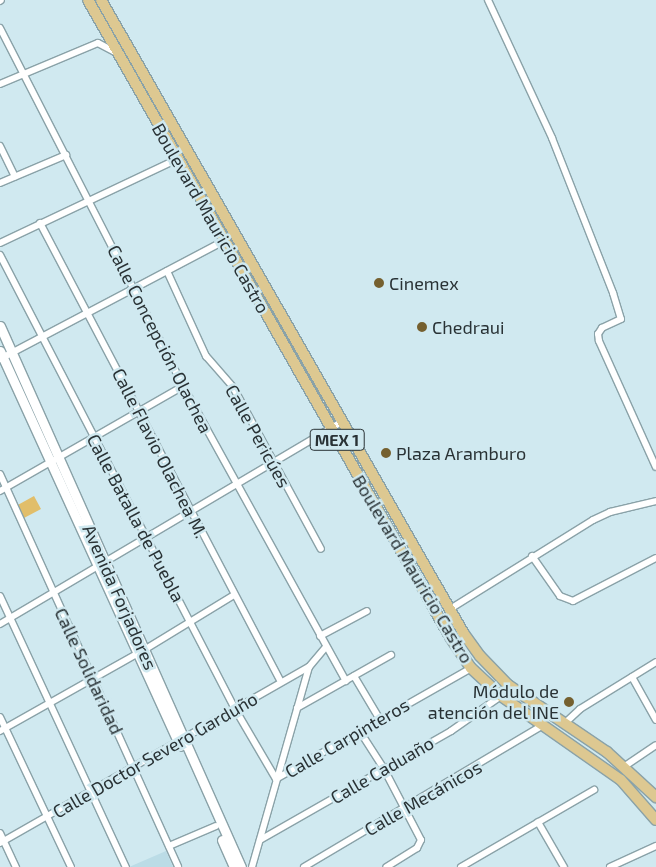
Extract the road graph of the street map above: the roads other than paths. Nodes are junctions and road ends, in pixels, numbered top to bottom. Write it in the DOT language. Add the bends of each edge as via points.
graph roads {
  1 [pos="88,0"];
  2 [pos="101,0"];
  3 [pos="488,0"];
  4 [pos="0,28"];
  5 [pos="117,52"];
  6 [pos="23,74"];
  7 [pos="0,84"];
  8 [pos="0,146"];
  9 [pos="66,155"];
  10 [pos="178,159"];
  11 [pos="15,177"];
  12 [pos="0,183"];
  13 [pos="89,200"];
  14 [pos="40,223"];
  15 [pos="224,241"];
  16 [pos="0,243"];
  17 [pos="0,255"];
  18 [pos="167,271"];
  19 [pos="135,288"];
  20 [pos="88,313"];
  21 [pos="0,326"];
  22 [pos="40,338"];
  23 [pos="12,353"];
  24 [pos="1,356"];
  25 [pos="183,386"];
  26 [pos="138,413"];
  27 [pos="342,422"];
  28 [pos="331,429"];
  29 [pos="95,438"];
  30 [pos="55,460"];
  31 [pos="273,463"];
  32 [pos="656,467"];
  33 [pos="0,474"];
  34 [pos="236,484"];
  35 [pos="3,489"];
  36 [pos="656,501"];
  37 [pos="190,512"];
  38 [pos="147,537"];
  39 [pos="321,549"];
  40 [pos="532,556"];
  41 [pos="656,558"];
  42 [pos="102,564"];
  43 [pos="415,575"];
  44 [pos="438,588"];
  45 [pos="53,592"];
  46 [pos="234,595"];
  47 [pos="0,596"];
  48 [pos="450,609"];
  49 [pos="367,611"];
  50 [pos="10,618"];
  51 [pos="191,622"];
  52 [pos="0,624"];
  53 [pos="320,636"];
  54 [pos="326,647"];
  55 [pos="141,652"];
  56 [pos="391,655"];
  57 [pos="656,662"];
  58 [pos="309,667"];
  59 [pos="471,668"];
  60 [pos="354,676"];
  61 [pos="632,677"];
  62 [pos="93,679"];
  63 [pos="346,681"];
  64 [pos="281,682"];
  65 [pos="501,696"];
  66 [pos="50,704"];
  67 [pos="297,708"];
  68 [pos="235,709"];
  69 [pos="0,717"];
  70 [pos="379,718"];
  71 [pos="656,720"];
  72 [pos="564,724"];
  73 [pos="542,726"];
  74 [pos="3,729"];
  75 [pos="359,730"];
  76 [pos="181,740"];
  77 [pos="656,745"];
  78 [pos="625,766"];
  79 [pos="134,767"];
  80 [pos="384,769"];
  81 [pos="276,780"];
  82 [pos="594,790"];
  83 [pos="90,792"];
  84 [pos="656,797"];
  85 [pos="403,809"];
  86 [pos="48,816"];
  87 [pos="656,820"];
  88 [pos="538,822"];
  89 [pos="216,826"];
  90 [pos="0,833"];
  91 [pos="260,840"];
  92 [pos="2,842"];
  93 [pos="169,846"];
  94 [pos="656,846"];
  95 [pos="16,867"];
  96 [pos="71,867"];
  97 [pos="126,867"];
  98 [pos="178,867"];
  99 [pos="234,867"];
  100 [pos="241,867"];
  101 [pos="252,867"];
  102 [pos="304,867"];
  103 [pos="386,867"];
  104 [pos="461,867"];
  105 [pos="564,867"];
  106 [pos="610,867"];
  1 -- 5 [label="main road, Boulevard Mauricio Castro / MEX 1"];
  2 -- 27 [label="main road, Boulevard Mauricio Castro / MEX 1"];
  3 -- 32 [label="street" via="552,138 615,302 621,319 602,328 598,334 599,341"];
  4 -- 6 [label="street, Calle Concepción Olachea"];
  5 -- 6 [label="street" via="98,43"];
  5 -- 10 [label="main road, Boulevard Mauricio Castro / MEX 1"];
  6 -- 7 [label="street"];
  6 -- 9 [label="street, Calle Concepción Olachea"];
  8 -- 11 [label="street"];
  9 -- 11 [label="street"];
  9 -- 13 [label="street, Calle Concepción Olachea"];
  10 -- 13 [label="street"];
  10 -- 15 [label="main road, Boulevard Mauricio Castro / MEX 1"];
  11 -- 12 [label="street"];
  13 -- 14 [label="street"];
  13 -- 19 [label="street, Calle Concepción Olachea"];
  14 -- 16 [label="street"];
  14 -- 20 [label="street, Calle Flavio Olachea M."];
  15 -- 18 [label="street"];
  15 -- 28 [label="main road, Boulevard Mauricio Castro / MEX 1"];
  17 -- 22 [label="street, Calle Batalla de Puebla"];
  18 -- 19 [label="street"];
  18 -- 31 [label="street, Calle Pericúes" via="206,356 233,387"];
  19 -- 20 [label="street"];
  19 -- 25 [label="street, Calle Concepción Olachea"];
  20 -- 22 [label="street"];
  20 -- 26 [label="street, Calle Flavio Olachea M."];
  21 -- 23 [label="main road, Avenida Forjadores"];
  22 -- 23 [label="street"];
  22 -- 29 [label="street, Calle Batalla de Puebla"];
  23 -- 24 [label="street"];
  23 -- 30 [label="main road, Avenida Forjadores"];
  24 -- 30 [label="main road, Avenida Forjadores"];
  25 -- 26 [label="street"];
  25 -- 34 [label="street, Calle Concepción Olachea"];
  26 -- 29 [label="street"];
  26 -- 37 [label="street, Calle Flavio Olachea M."];
  27 -- 28 [label="street"];
  27 -- 44 [label="main road, Boulevard Mauricio Castro / MEX 1"];
  28 -- 31 [label="street"];
  28 -- 43 [label="main road, Boulevard Mauricio Castro / MEX 1"];
  29 -- 30 [label="street"];
  29 -- 38 [label="street, Calle Batalla de Puebla"];
  30 -- 35 [label="street"];
  30 -- 42 [label="main road, Avenida Forjadores"];
  31 -- 34 [label="street"];
  31 -- 39 [label="street, Calle Pericúes"];
  33 -- 35 [label="street, Calle Solidaridad"];
  34 -- 37 [label="street"];
  34 -- 53 [label="street, Calle Concepción Olachea"];
  35 -- 45 [label="street, Calle Solidaridad"];
  36 -- 40 [label="street" via="602,515"];
  37 -- 38 [label="street"];
  37 -- 46 [label="street, Calle Flavio Olachea M."];
  38 -- 42 [label="street"];
  38 -- 51 [label="street, Calle Batalla de Puebla"];
  40 -- 41 [label="street" via="560,596 568,601 578,600"];
  40 -- 48 [label="street"];
  42 -- 45 [label="street"];
  42 -- 55 [label="main road, Avenida Forjadores"];
  43 -- 44 [label="main road" via="425,584"];
  43 -- 59 [label="main road, Boulevard Mauricio Castro / MEX 1"];
  44 -- 48 [label="main road, Boulevard Mauricio Castro / MEX 1"];
  45 -- 50 [label="street"];
  45 -- 62 [label="street, Calle Solidaridad"];
  46 -- 51 [label="street"];
  46 -- 64 [label="street, Calle Flavio Olachea M."];
  47 -- 50 [label="street"];
  48 -- 72 [label="main road, Boulevard Mauricio Castro / MEX 1" via="494,671"];
  49 -- 53 [label="street"];
  50 -- 52 [label="street"];
  50 -- 66 [label="street"];
  51 -- 55 [label="street"];
  51 -- 68 [label="street, Calle Batalla de Puebla"];
  53 -- 54 [label="street, Calle Concepción Olachea"];
  54 -- 58 [label="street"];
  54 -- 63 [label="street, Calle Concepción Olachea"];
  55 -- 62 [label="street"];
  55 -- 76 [label="main road, Avenida Forjadores"];
  56 -- 60 [label="street"];
  57 -- 61 [label="street"];
  58 -- 64 [label="street, Calle Doctor Severo Garduño"];
  58 -- 67 [label="street"];
  59 -- 65 [label="main road, Boulevard Mauricio Castro / MEX 1"];
  59 -- 70 [label="street, Calle Carpinteros"];
  60 -- 63 [label="street"];
  60 -- 70 [label="street"];
  61 -- 71 [label="street"];
  61 -- 72 [label="street"];
  62 -- 66 [label="street"];
  62 -- 79 [label="street, Calle Solidaridad"];
  63 -- 67 [label="street"];
  64 -- 68 [label="street, Calle Doctor Severo Garduño"];
  65 -- 73 [label="main road, Boulevard Mauricio Castro / MEX 1"];
  65 -- 80 [label="street, Calle Caduaño" via="451,731"];
  66 -- 74 [label="street"];
  66 -- 83 [label="street"];
  67 -- 81 [label="street"];
  68 -- 76 [label="street, Calle Doctor Severo Garduño"];
  68 -- 81 [label="street, Calle Batalla de Puebla"];
  69 -- 74 [label="street"];
  70 -- 75 [label="street, Calle Carpinteros"];
  72 -- 78 [label="main road, Boulevard Mauricio Castro / MEX 1"];
  73 -- 85 [label="street, Calle Mecánicos"];
  73 -- 87 [label="main road, Boulevard Mauricio Castro / MEX 1" via="621,780"];
  74 -- 86 [label="street"];
  75 -- 80 [label="street"];
  75 -- 81 [label="street, Calle Carpinteros"];
  76 -- 79 [label="street, Calle Doctor Severo Garduño"];
  76 -- 89 [label="main road, Avenida Forjadores"];
  76 -- 100 [label="main road, Avenida Forjadores"];
  77 -- 78 [label="street"];
  78 -- 84 [label="main road, Boulevard Mauricio Castro / MEX 1"];
  79 -- 83 [label="street, Calle Doctor Severo Garduño"];
  79 -- 93 [label="street, Calle Solidaridad"];
  80 -- 85 [label="street"];
  80 -- 91 [label="street, Calle Caduaño"];
  81 -- 91 [label="street"];
  82 -- 88 [label="street"];
  83 -- 86 [label="street, Calle Doctor Severo Garduño"];
  83 -- 97 [label="street"];
  85 -- 102 [label="street, Calle Mecánicos"];
  85 -- 103 [label="street" via="420,845"];
  86 -- 92 [label="street, Calle Doctor Severo Garduño"];
  86 -- 96 [label="street"];
  88 -- 104 [label="street"];
  88 -- 105 [label="street"];
  89 -- 93 [label="street"];
  89 -- 99 [label="main road, Avenida Forjadores"];
  90 -- 92 [label="street"];
  91 -- 101 [label="street"];
  92 -- 95 [label="street"];
  93 -- 98 [label="street, Calle Solidaridad"];
  94 -- 106 [label="street"];
}
